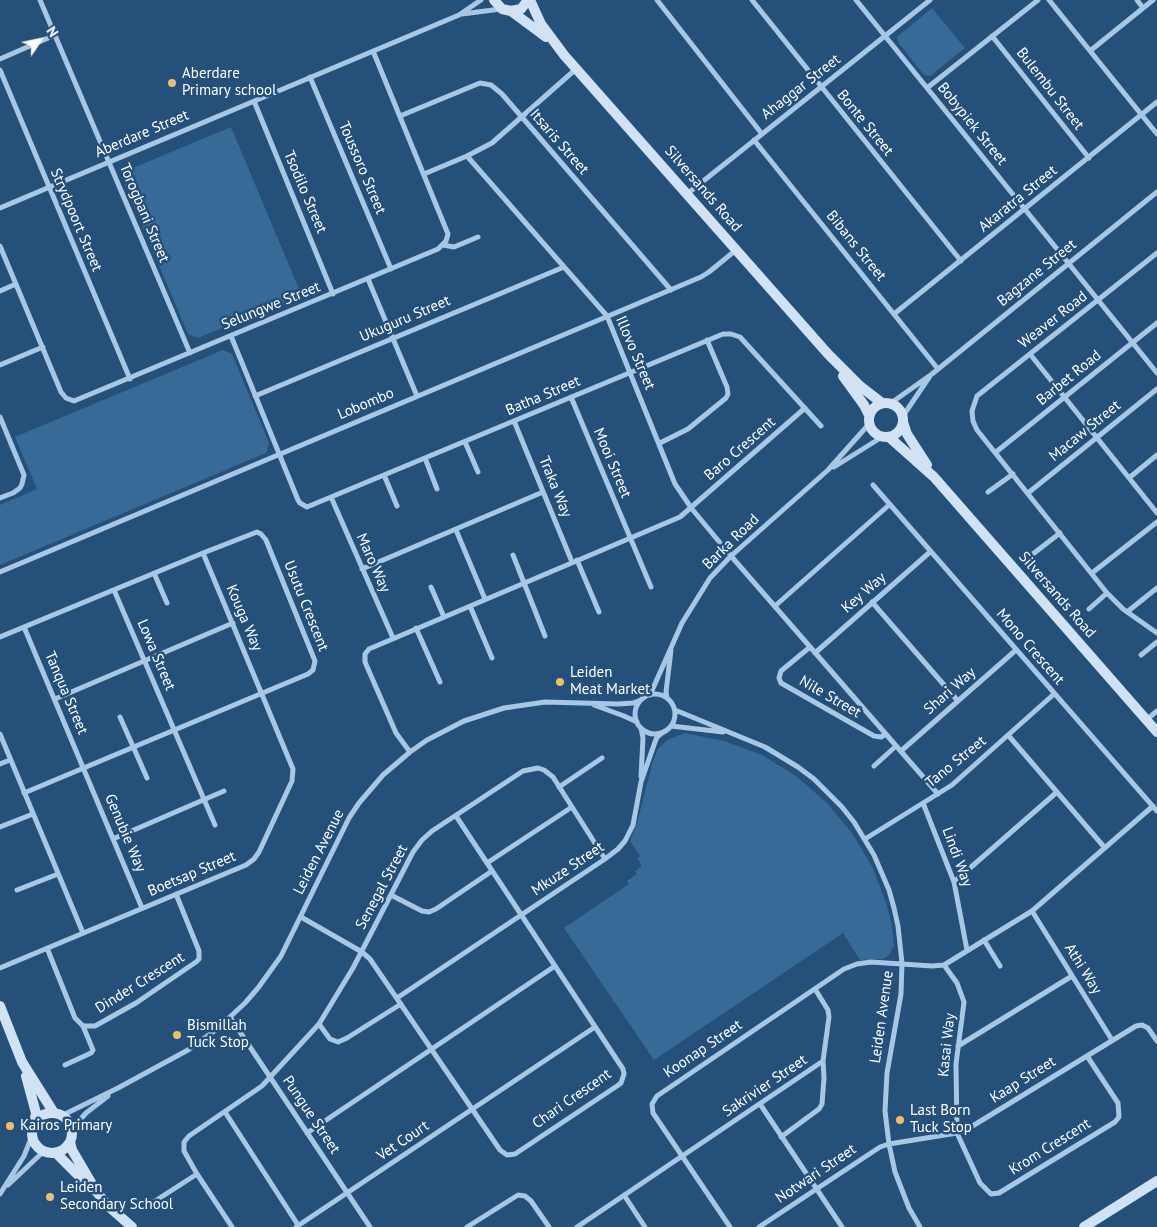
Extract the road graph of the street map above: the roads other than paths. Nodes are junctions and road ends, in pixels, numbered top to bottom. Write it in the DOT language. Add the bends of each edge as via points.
graph roads {
  1 [pos="40,0"];
  2 [pos="481,0"];
  3 [pos="494,0"];
  4 [pos="529,0"];
  5 [pos="752,0"];
  6 [pos="856,0"];
  7 [pos="930,0"];
  8 [pos="1038,0"];
  9 [pos="1049,0"];
  10 [pos="1137,0"];
  11 [pos="1153,0"];
  12 [pos="659,1"];
  13 [pos="1143,8"];
  14 [pos="507,10"];
  15 [pos="459,15"];
  16 [pos="55,35"];
  17 [pos="885,36"];
  18 [pos="992,36"];
  19 [pos="555,44"];
  20 [pos="1090,50"];
  21 [pos="373,51"];
  22 [pos="0,59"];
  23 [pos="577,69"];
  24 [pos="0,70"];
  25 [pos="310,77"];
  26 [pos="820,88"];
  27 [pos="927,88"];
  28 [pos="254,101"];
  29 [pos="1157,102"];
  30 [pos="1141,114"];
  31 [pos="400,116"];
  32 [pos="522,118"];
  33 [pos="762,134"];
  34 [pos="1157,134"];
  35 [pos="754,140"];
  36 [pos="467,156"];
  37 [pos="1089,158"];
  38 [pos="109,162"];
  39 [pos="424,174"];
  40 [pos="49,187"];
  41 [pos="1157,192"];
  42 [pos="687,194"];
  43 [pos="0,208"];
  44 [pos="1025,210"];
  45 [pos="478,238"];
  46 [pos="0,246"];
  47 [pos="443,246"];
  48 [pos="736,250"];
  49 [pos="1157,253"];
  50 [pos="961,261"];
  51 [pos="1068,264"];
  52 [pos="564,267"];
  53 [pos="391,269"];
  54 [pos="368,279"];
  55 [pos="16,284"];
  56 [pos="671,290"];
  57 [pos="0,291"];
  58 [pos="333,294"];
  59 [pos="1098,301"];
  60 [pos="894,314"];
  61 [pos="607,316"];
  62 [pos="1157,323"];
  63 [pos="231,336"];
  64 [pos="393,337"];
  65 [pos="708,340"];
  66 [pos="1132,343"];
  67 [pos="43,347"];
  68 [pos="190,353"];
  69 [pos="828,354"];
  70 [pos="1030,354"];
  71 [pos="0,365"];
  72 [pos="938,369"];
  73 [pos="630,373"];
  74 [pos="1157,373"];
  75 [pos="932,374"];
  76 [pos="130,379"];
  77 [pos="1157,389"];
  78 [pos="255,396"];
  79 [pos="417,396"];
  80 [pos="571,397"];
  81 [pos="1065,398"];
  82 [pos="886,403"];
  83 [pos="805,408"];
  84 [pos="0,417"];
  85 [pos="869,419"];
  86 [pos="903,419"];
  87 [pos="514,421"];
  88 [pos="821,426"];
  89 [pos="886,437"];
  90 [pos="1097,438"];
  91 [pos="465,442"];
  92 [pos="660,443"];
  93 [pos="996,452"];
  94 [pos="279,454"];
  95 [pos="1157,455"];
  96 [pos="425,458"];
  97 [pos="828,470"];
  98 [pos="478,472"];
  99 [pos="1013,474"];
  100 [pos="384,475"];
  101 [pos="934,477"];
  102 [pos="1129,478"];
  103 [pos="873,485"];
  104 [pos="437,489"];
  105 [pos="543,492"];
  106 [pos="988,492"];
  107 [pos="1028,492"];
  108 [pos="0,498"];
  109 [pos="331,498"];
  110 [pos="889,505"];
  111 [pos="397,506"];
  112 [pos="692,508"];
  113 [pos="1157,513"];
  114 [pos="1157,522"];
  115 [pos="456,530"];
  116 [pos="1060,533"];
  117 [pos="630,538"];
  118 [pos="203,552"];
  119 [pos="930,552"];
  120 [pos="513,555"];
  121 [pos="731,556"];
  122 [pos="1030,557"];
  123 [pos="575,561"];
  124 [pos="362,569"];
  125 [pos="0,572"];
  126 [pos="154,573"];
  127 [pos="1092,573"];
  128 [pos="524,583"];
  129 [pos="431,587"];
  130 [pos="650,588"];
  131 [pos="1157,588"];
  132 [pos="114,590"];
  133 [pos="1108,593"];
  134 [pos="485,599"];
  135 [pos="872,602"];
  136 [pos="167,603"];
  137 [pos="470,606"];
  138 [pos="775,606"];
  139 [pos="1089,608"];
  140 [pos="599,612"];
  141 [pos="1128,612"];
  142 [pos="444,617"];
  143 [pos="233,623"];
  144 [pos="24,627"];
  145 [pos="416,628"];
  146 [pos="1157,633"];
  147 [pos="545,636"];
  148 [pos="0,637"];
  149 [pos="393,638"];
  150 [pos="1157,642"];
  151 [pos="672,647"];
  152 [pos="810,647"];
  153 [pos="1016,650"];
  154 [pos="815,653"];
  155 [pos="1141,656"];
  156 [pos="492,658"];
  157 [pos="144,660"];
  158 [pos="440,682"];
  159 [pos="262,693"];
  160 [pos="1054,694"];
  161 [pos="650,695"];
  162 [pos="667,698"];
  163 [pos="54,699"];
  164 [pos="641,700"];
  165 [pos="958,701"];
  166 [pos="587,703"];
  167 [pos="675,710"];
  168 [pos="1157,711"];
  169 [pos="120,717"];
  170 [pos="1146,720"];
  171 [pos="637,722"];
  172 [pos="671,726"];
  173 [pos="641,728"];
  174 [pos="174,730"];
  175 [pos="728,732"];
  176 [pos="1157,732"];
  177 [pos="662,733"];
  178 [pos="0,734"];
  179 [pos="886,734"];
  180 [pos="1008,736"];
  181 [pos="896,746"];
  182 [pos="134,747"];
  183 [pos="901,751"];
  184 [pos="410,752"];
  185 [pos="602,758"];
  186 [pos="10,760"];
  187 [pos="0,764"];
  188 [pos="874,766"];
  189 [pos="84,768"];
  190 [pos="147,778"];
  191 [pos="641,782"];
  192 [pos="559,787"];
  193 [pos="224,791"];
  194 [pos="1057,792"];
  195 [pos="24,793"];
  196 [pos="938,794"];
  197 [pos="204,800"];
  198 [pos="923,803"];
  199 [pos="1153,806"];
  200 [pos="572,807"];
  201 [pos="1157,811"];
  202 [pos="33,814"];
  203 [pos="456,816"];
  204 [pos="215,825"];
  205 [pos="0,827"];
  206 [pos="113,839"];
  207 [pos="865,839"];
  208 [pos="1105,848"];
  209 [pos="605,859"];
  210 [pos="487,863"];
  211 [pos="492,871"];
  212 [pos="58,874"];
  213 [pos="954,882"];
  214 [pos="16,890"];
  215 [pos="176,894"];
  216 [pos="391,896"];
  217 [pos="142,908"];
  218 [pos="1032,911"];
  219 [pos="521,915"];
  220 [pos="301,917"];
  221 [pos="83,933"];
  222 [pos="984,940"];
  223 [pos="47,948"];
  224 [pos="967,950"];
  225 [pos="362,952"];
  226 [pos="902,963"];
  227 [pos="944,965"];
  228 [pos="555,966"];
  229 [pos="1000,966"];
  230 [pos="0,968"];
  231 [pos="1072,976"];
  232 [pos="815,989"];
  233 [pos="397,998"];
  234 [pos="401,1004"];
  235 [pos="0,1006"];
  236 [pos="230,1017"];
  237 [pos="319,1024"];
  238 [pos="83,1026"];
  239 [pos="596,1027"];
  240 [pos="1156,1038"];
  241 [pos="1112,1040"];
  242 [pos="958,1046"];
  243 [pos="431,1049"];
  244 [pos="1087,1056"];
  245 [pos="822,1061"];
  246 [pos="22,1062"];
  247 [pos="65,1065"];
  248 [pos="270,1078"];
  249 [pos="118,1088"];
  250 [pos="760,1104"];
  251 [pos="472,1109"];
  252 [pos="225,1112"];
  253 [pos="57,1115"];
  254 [pos="34,1123"];
  255 [pos="71,1130"];
  256 [pos="307,1133"];
  257 [pos="957,1134"];
  258 [pos="32,1136"];
  259 [pos="781,1136"];
  260 [pos="70,1142"];
  261 [pos="889,1144"];
  262 [pos="43,1152"];
  263 [pos="56,1153"];
  264 [pos="682,1156"];
  265 [pos="197,1174"];
  266 [pos="1157,1181"];
  267 [pos="4,1189"];
  268 [pos="816,1189"];
  269 [pos="96,1191"];
  270 [pos="347,1193"];
  271 [pos="0,1194"];
  272 [pos="624,1195"];
  273 [pos="152,1203"];
  274 [pos="297,1226"];
  275 [pos="132,1227"];
  276 [pos="232,1227"];
  277 [pos="370,1227"];
  278 [pos="467,1227"];
  279 [pos="549,1227"];
  280 [pos="576,1227"];
  281 [pos="645,1227"];
  282 [pos="730,1227"];
  283 [pos="760,1227"];
  284 [pos="842,1227"];
  285 [pos="920,1227"];
  286 [pos="1084,1227"];
  1 -- 16 [label="street, Torogbani Street"];
  2 -- 15 [label="street, Aberdare Street"];
  3 -- 14 [label="street, Silversands Road"];
  4 -- 14 [label="street" via="521,9"];
  4 -- 19 [label="street, Silversands Road"];
  5 -- 26 [label="street, Bonte Street"];
  6 -- 17 [label="street, Bobypiek Street"];
  7 -- 17 [label="street, Ahaggar Street"];
  8 -- 18 [label="street"];
  9 -- 20 [label="street"];
  10 -- 13 [label="street"];
  11 -- 13 [label="street"];
  12 -- 33 [label="street"];
  13 -- 20 [label="street"];
  14 -- 15 [label="street, Aberdare Street"];
  14 -- 19 [label="street, Silversands Road"];
  15 -- 21 [label="street, Aberdare Street"];
  16 -- 22 [label="street"];
  16 -- 38 [label="street, Torogbani Street"];
  17 -- 26 [label="street, Ahaggar Street"];
  17 -- 27 [label="street, Bobypiek Street"];
  18 -- 27 [label="street"];
  18 -- 37 [label="street, Bulembu Street"];
  19 -- 23 [label="street, Silversands Road"];
  20 -- 30 [label="street"];
  21 -- 25 [label="street, Aberdare Street"];
  21 -- 31 [label="street"];
  23 -- 32 [label="street"];
  23 -- 42 [label="street, Silversands Road"];
  24 -- 40 [label="street, Strydpoort Street"];
  25 -- 28 [label="street, Aberdare Street"];
  25 -- 53 [label="street, Toussoro Street"];
  26 -- 33 [label="street, Ahaggar Street"];
  26 -- 50 [label="street, Bonte Street"];
  27 -- 44 [label="street, Bobypiek Street"];
  28 -- 38 [label="street, Aberdare Street"];
  28 -- 58 [label="street, Tsodilo Street"];
  29 -- 30 [label="street, Akaratra Street"];
  30 -- 34 [label="street"];
  30 -- 37 [label="street, Akaratra Street"];
  31 -- 32 [label="street, Itsaris Street" via="486,83 496,88"];
  31 -- 39 [label="street"];
  32 -- 36 [label="street" via="492,143"];
  32 -- 56 [label="street, Itsaris Street"];
  33 -- 35 [label="street, Ahaggar Street"];
  35 -- 42 [label="street, Ahaggar Street"];
  35 -- 60 [label="street, Bibans Street"];
  36 -- 39 [label="street"];
  36 -- 52 [label="street, Illovo Street"];
  37 -- 44 [label="street, Akaratra Street"];
  38 -- 40 [label="street, Aberdare Street"];
  38 -- 68 [label="street, Torogbani Street"];
  39 -- 47 [label="street" via="448,234"];
  40 -- 43 [label="street, Aberdare Street"];
  40 -- 76 [label="street, Strydpoort Street"];
  41 -- 51 [label="street, Bagzane Street"];
  42 -- 48 [label="street, Silversands Road"];
  44 -- 50 [label="street, Akaratra Street"];
  44 -- 51 [label="street, Bobypiek Street"];
  45 -- 47 [label="street, Selungwe Street" via="454,247"];
  46 -- 55 [label="street, Selungwe Street"];
  47 -- 53 [label="street, Selungwe Street"];
  48 -- 56 [label="street, Lobombo" via="705,275"];
  48 -- 69 [label="street, Silversands Road"];
  49 -- 59 [label="street, Weaver Road"];
  50 -- 60 [label="street, Akaratra Street"];
  51 -- 59 [label="street, Bobypiek Street"];
  51 -- 72 [label="street, Bagzane Street"];
  52 -- 61 [label="street, Illovo Street"];
  52 -- 64 [label="street, Ukuguru Street"];
  53 -- 54 [label="street, Selungwe Street"];
  54 -- 58 [label="street, Selungwe Street"];
  54 -- 64 [label="street"];
  55 -- 57 [label="street"];
  55 -- 67 [label="street, Selungwe Street"];
  56 -- 61 [label="street, Lobombo"];
  58 -- 63 [label="street, Selungwe Street"];
  59 -- 66 [label="street, Bobypiek Street"];
  59 -- 70 [label="street, Weaver Road"];
  60 -- 72 [label="street, Bibans Street"];
  61 -- 73 [label="street, Illovo Street"];
  61 -- 79 [label="street, Lobombo"];
  62 -- 66 [label="street, Barbet Road"];
  63 -- 68 [label="street, Selungwe Street"];
  63 -- 78 [label="street"];
  64 -- 78 [label="street, Ukuguru Street"];
  64 -- 79 [label="street"];
  65 -- 73 [label="street"];
  65 -- 83 [label="street" via="723,334 740,337"];
  65 -- 92 [label="street" via="728,394 688,429"];
  66 -- 74 [label="street, Bobypiek Street"];
  66 -- 81 [label="street, Barbet Road"];
  67 -- 71 [label="street"];
  67 -- 76 [label="street, Selungwe Street" via="61,392 70,400 79,400"];
  68 -- 76 [label="street, Selungwe Street"];
  69 -- 82 [label="street, Silversands Road" via="860,386"];
  69 -- 85 [label="street, Silversands Road" via="864,405"];
  70 -- 81 [label="street"];
  70 -- 93 [label="street, Weaver Road" via="977,396 972,411 974,426"];
  72 -- 75 [label="street, Bagzane Street"];
  73 -- 80 [label="street, Batha Street"];
  73 -- 92 [label="street, Illovo Street"];
  75 -- 82 [label="street, Bagzane Street"];
  75 -- 86 [label="street, Bagzane Street"];
  77 -- 90 [label="street, Macaw Street"];
  78 -- 94 [label="street"];
  79 -- 94 [label="street, Lobombo"];
  80 -- 87 [label="street, Batha Street"];
  80 -- 117 [label="street, Mooi Street"];
  81 -- 90 [label="street"];
  81 -- 93 [label="street, Barbet Road"];
  82 -- 85 [label="street" via="874,408"];
  82 -- 86 [label="street" via="899,408"];
  83 -- 88 [label="street"];
  83 -- 112 [label="street, Baro Crescent"];
  84 -- 108 [label="street" via="24,475 20,488"];
  85 -- 89 [label="street" via="874,432"];
  85 -- 97 [label="street, Barka Road"];
  86 -- 89 [label="street" via="898,432"];
  86 -- 101 [label="street, Silversands Road" via="907,434"];
  87 -- 91 [label="street, Batha Street"];
  87 -- 105 [label="street, Traka Way"];
  89 -- 97 [label="street, Barka Road"];
  89 -- 101 [label="street, Silversands Road"];
  90 -- 102 [label="street"];
  90 -- 107 [label="street, Macaw Street"];
  91 -- 96 [label="street, Batha Street"];
  91 -- 98 [label="street"];
  92 -- 112 [label="street, Illovo Street" via="675,484"];
  93 -- 99 [label="street"];
  94 -- 109 [label="street, Batha Street" via="300,504 310,507"];
  94 -- 125 [label="street, Lobombo"];
  95 -- 102 [label="street"];
  96 -- 100 [label="street, Batha Street"];
  96 -- 104 [label="street"];
  97 -- 121 [label="street, Barka Road"];
  99 -- 106 [label="street"];
  99 -- 107 [label="street"];
  100 -- 109 [label="street, Batha Street"];
  100 -- 111 [label="street"];
  101 -- 170 [label="street, Silversands Road"];
  102 -- 113 [label="street"];
  103 -- 110 [label="street, Mono Crescent"];
  105 -- 115 [label="street"];
  105 -- 123 [label="street, Traka Way"];
  107 -- 116 [label="street"];
  109 -- 124 [label="street, Maro Way"];
  110 -- 119 [label="street, Mono Crescent"];
  110 -- 138 [label="street"];
  112 -- 117 [label="street, Baro Crescent" via="680,517"];
  112 -- 121 [label="street, Illovo Street"];
  114 -- 127 [label="street"];
  115 -- 124 [label="street"];
  115 -- 134 [label="street"];
  116 -- 122 [label="street"];
  116 -- 127 [label="street"];
  117 -- 123 [label="street, Baro Crescent"];
  117 -- 130 [label="street, Mooi Street"];
  118 -- 126 [label="street, Usutu Crescent"];
  118 -- 143 [label="street, Kouga Way"];
  118 -- 159 [label="street, Usutu Crescent" via="253,533 261,534 266,540 315,664 308,674"];
  119 -- 135 [label="street, Key Way"];
  119 -- 153 [label="street, Mono Crescent"];
  120 -- 128 [label="street"];
  121 -- 138 [label="street, Nile Street"];
  121 -- 151 [label="street, Barka Road" via="696,598"];
  123 -- 128 [label="street, Baro Crescent"];
  123 -- 140 [label="street, Traka Way"];
  124 -- 149 [label="street, Maro Way"];
  126 -- 132 [label="street, Usutu Crescent"];
  126 -- 136 [label="street"];
  127 -- 133 [label="street"];
  128 -- 134 [label="street, Baro Crescent"];
  128 -- 147 [label="street"];
  129 -- 142 [label="street"];
  131 -- 141 [label="street"];
  132 -- 144 [label="street, Usutu Crescent"];
  132 -- 157 [label="street, Lowa Street"];
  133 -- 139 [label="street"];
  133 -- 141 [label="street"];
  134 -- 137 [label="street, Baro Crescent"];
  135 -- 154 [label="street, Key Way"];
  135 -- 165 [label="street"];
  137 -- 142 [label="street, Baro Crescent"];
  137 -- 156 [label="street"];
  138 -- 152 [label="street, Nile Street"];
  141 -- 146 [label="street"];
  142 -- 145 [label="street, Baro Crescent"];
  143 -- 157 [label="street"];
  143 -- 159 [label="street, Kouga Way"];
  144 -- 148 [label="street, Usutu Crescent"];
  144 -- 163 [label="street, Tanqua Street"];
  145 -- 149 [label="street, Baro Crescent"];
  145 -- 158 [label="street"];
  149 -- 184 [label="street, Baro Crescent" via="369,649 365,662 396,732"];
  150 -- 155 [label="street"];
  151 -- 161 [label="street, Barka Road"];
  151 -- 162 [label="street, Barka Road"];
  152 -- 154 [label="street, Nile Street"];
  152 -- 179 [label="street, Nile Street" via="781,671 781,683 874,736"];
  153 -- 160 [label="street, Mono Crescent"];
  153 -- 165 [label="street, Shari Way"];
  154 -- 179 [label="street, Nile Street"];
  157 -- 163 [label="street"];
  157 -- 174 [label="street, Lowa Street"];
  159 -- 174 [label="street, Usutu Crescent"];
  159 -- 215 [label="street, Boetsap Street" via="292,765 292,781 254,859"];
  160 -- 180 [label="street, Tano Street"];
  160 -- 199 [label="street, Mono Crescent"];
  161 -- 162 [label="street" via="659,694"];
  161 -- 164 [label="street"];
  162 -- 167 [label="street"];
  163 -- 189 [label="street, Tanqua Street"];
  164 -- 166 [label="street, Leiden Avenue" via="618,704"];
  164 -- 171 [label="street" via="636,710"];
  165 -- 183 [label="street, Shari Way"];
  166 -- 171 [label="street, Leiden Avenue"];
  166 -- 184 [label="street, Leiden Avenue" via="545,702 504,708 458,724"];
  167 -- 172 [label="street"];
  167 -- 175 [label="street, Leiden Avenue"];
  168 -- 170 [label="street"];
  169 -- 182 [label="street"];
  170 -- 176 [label="street, Silversands Road"];
  171 -- 173 [label="street"];
  172 -- 175 [label="street, Leiden Avenue"];
  172 -- 177 [label="street"];
  173 -- 177 [label="street" via="651,733"];
  173 -- 191 [label="street, Mkuze Street"];
  174 -- 182 [label="street, Usutu Crescent"];
  174 -- 197 [label="street, Lowa Street"];
  175 -- 207 [label="street, Leiden Avenue" via="773,751 814,779 842,807"];
  177 -- 191 [label="street, Mkuze Street" via="657,737"];
  178 -- 186 [label="street"];
  179 -- 181 [label="street, Nile Street"];
  180 -- 194 [label="street"];
  180 -- 196 [label="street, Tano Street"];
  181 -- 183 [label="street, Nile Street"];
  181 -- 188 [label="street"];
  182 -- 189 [label="street, Usutu Crescent"];
  182 -- 190 [label="street"];
  183 -- 196 [label="street, Nile Street"];
  184 -- 220 [label="street, Leiden Avenue" via="377,782 349,818"];
  185 -- 192 [label="street"];
  186 -- 187 [label="street"];
  186 -- 195 [label="street"];
  189 -- 195 [label="street, Usutu Crescent"];
  189 -- 206 [label="street, Genubie Way"];
  191 -- 209 [label="street, Mkuze Street" via="630,832 618,849"];
  192 -- 200 [label="street, Senegal Street"];
  192 -- 203 [label="street, Senegal Street" via="544,770 528,769"];
  193 -- 197 [label="street"];
  194 -- 208 [label="street"];
  194 -- 213 [label="street"];
  195 -- 202 [label="street"];
  196 -- 198 [label="street, Tano Street"];
  197 -- 204 [label="street, Lowa Street"];
  197 -- 206 [label="street"];
  198 -- 207 [label="street, Tano Street"];
  198 -- 213 [label="street, Lindi Way"];
  199 -- 201 [label="street, Mono Crescent"];
  199 -- 208 [label="street"];
  200 -- 209 [label="street, Senegal Street"];
  200 -- 210 [label="street"];
  202 -- 205 [label="street"];
  202 -- 212 [label="street"];
  203 -- 210 [label="street, Chari Crescent"];
  203 -- 216 [label="street, Senegal Street" via="422,840"];
  206 -- 217 [label="street, Genubie Way"];
  207 -- 226 [label="street, Leiden Avenue" via="889,890 898,926"];
  208 -- 218 [label="street"];
  209 -- 219 [label="street, Mkuze Street"];
  210 -- 211 [label="street, Chari Crescent"];
  211 -- 216 [label="street" via="429,912"];
  211 -- 219 [label="street, Chari Crescent"];
  212 -- 214 [label="street"];
  212 -- 221 [label="street"];
  213 -- 224 [label="street, Lindi Way"];
  215 -- 217 [label="street, Boetsap Street"];
  215 -- 238 [label="street, Dinder Crescent" via="199,951 196,962 111,1017 95,1026"];
  216 -- 225 [label="street, Senegal Street"];
  217 -- 221 [label="street, Boetsap Street"];
  218 -- 222 [label="street"];
  218 -- 231 [label="street, Athi Way"];
  219 -- 228 [label="street, Chari Crescent"];
  219 -- 233 [label="street, Mkuze Street"];
  220 -- 225 [label="street, Chari Crescent"];
  220 -- 236 [label="street, Leiden Avenue" via="270,972"];
  221 -- 223 [label="street, Boetsap Street"];
  222 -- 224 [label="street"];
  222 -- 229 [label="street"];
  223 -- 230 [label="street, Boetsap Street"];
  223 -- 238 [label="street, Dinder Crescent" via="75,1018"];
  224 -- 227 [label="street"];
  225 -- 233 [label="street, Chari Crescent"];
  225 -- 237 [label="street, Senegal Street"];
  226 -- 227 [label="street"];
  226 -- 232 [label="street, Koonap Street" via="858,964 844,969"];
  226 -- 261 [label="street, Leiden Avenue" via="901,994 887,1073 885,1111"];
  227 -- 242 [label="street, Kasai Way" via="957,983 964,1002"];
  228 -- 239 [label="street, Chari Crescent"];
  228 -- 243 [label="street"];
  231 -- 241 [label="street, Athi Way"];
  231 -- 242 [label="street"];
  232 -- 245 [label="street, Sakrivier Street" via="830,1016"];
  232 -- 264 [label="street, Koonap Street" via="657,1096 652,1104 653,1113"];
  233 -- 234 [label="street, Chari Crescent"];
  234 -- 237 [label="street" via="338,1042 330,1039"];
  234 -- 243 [label="street, Chari Crescent"];
  235 -- 246 [label="street"];
  236 -- 248 [label="street, Pungue Street"];
  236 -- 249 [label="street, Leiden Avenue" via="188,1050"];
  237 -- 248 [label="street, Senegal Street"];
  238 -- 247 [label="street, Dinder Crescent" via="93,1050"];
  239 -- 251 [label="street, Vet Court"];
  239 -- 251 [label="street, Chari Crescent" via="623,1069 623,1078 617,1086 513,1155 500,1150"];
  240 -- 241 [label="street, Kaap Street" via="1142,1025"];
  241 -- 244 [label="street, Kaap Street"];
  242 -- 257 [label="street, Kasai Way"];
  243 -- 251 [label="street, Chari Crescent"];
  243 -- 256 [label="street"];
  244 -- 257 [label="street, Kaap Street"];
  244 -- 257 [label="street, Krom Crescent" via="1118,1103 1119,1116 1115,1122 999,1193 991,1194 980,1183"];
  245 -- 250 [label="street, Sakrivier Street"];
  245 -- 259 [label="street" via="822,1104"];
  246 -- 253 [label="street"];
  246 -- 254 [label="street" via="36,1113"];
  248 -- 252 [label="street, Senegal Street"];
  248 -- 256 [label="street, Pungue Street"];
  249 -- 253 [label="street, Leiden Avenue"];
  249 -- 255 [label="street, Leiden Avenue" via="86,1113"];
  250 -- 259 [label="street"];
  250 -- 264 [label="street, Sakrivier Street"];
  251 -- 270 [label="street, Vet Court"];
  252 -- 265 [label="street, Senegal Street" via="184,1142 184,1151"];
  252 -- 274 [label="street"];
  253 -- 254 [label="street" via="43,1116"];
  253 -- 255 [label="street" via="70,1125"];
  254 -- 258 [label="street"];
  255 -- 260 [label="street"];
  256 -- 270 [label="street, Pungue Street"];
  257 -- 261 [label="street, Kaap Street"];
  258 -- 262 [label="street"];
  258 -- 267 [label="street"];
  259 -- 268 [label="street"];
  260 -- 263 [label="street"];
  260 -- 269 [label="street"];
  261 -- 268 [label="street, Notwari Street"];
  261 -- 285 [label="street, Leiden Avenue" via="895,1172"];
  262 -- 263 [label="street"];
  262 -- 267 [label="street"];
  263 -- 269 [label="street"];
  264 -- 272 [label="street, Sakrivier Street"];
  264 -- 282 [label="street, Koonap Street"];
  265 -- 273 [label="street"];
  265 -- 276 [label="street"];
  266 -- 286 [label="street"];
  267 -- 271 [label="street"];
  268 -- 283 [label="street, Notwari Street"];
  268 -- 284 [label="street"];
  269 -- 275 [label="street" via="106,1205"];
  270 -- 274 [label="street, Vet Court"];
  270 -- 277 [label="street, Pungue Street"];
  272 -- 280 [label="street, Sakrivier Street"];
  272 -- 281 [label="street"];
  278 -- 279 [label="street" via="518,1195 531,1201"];
}
